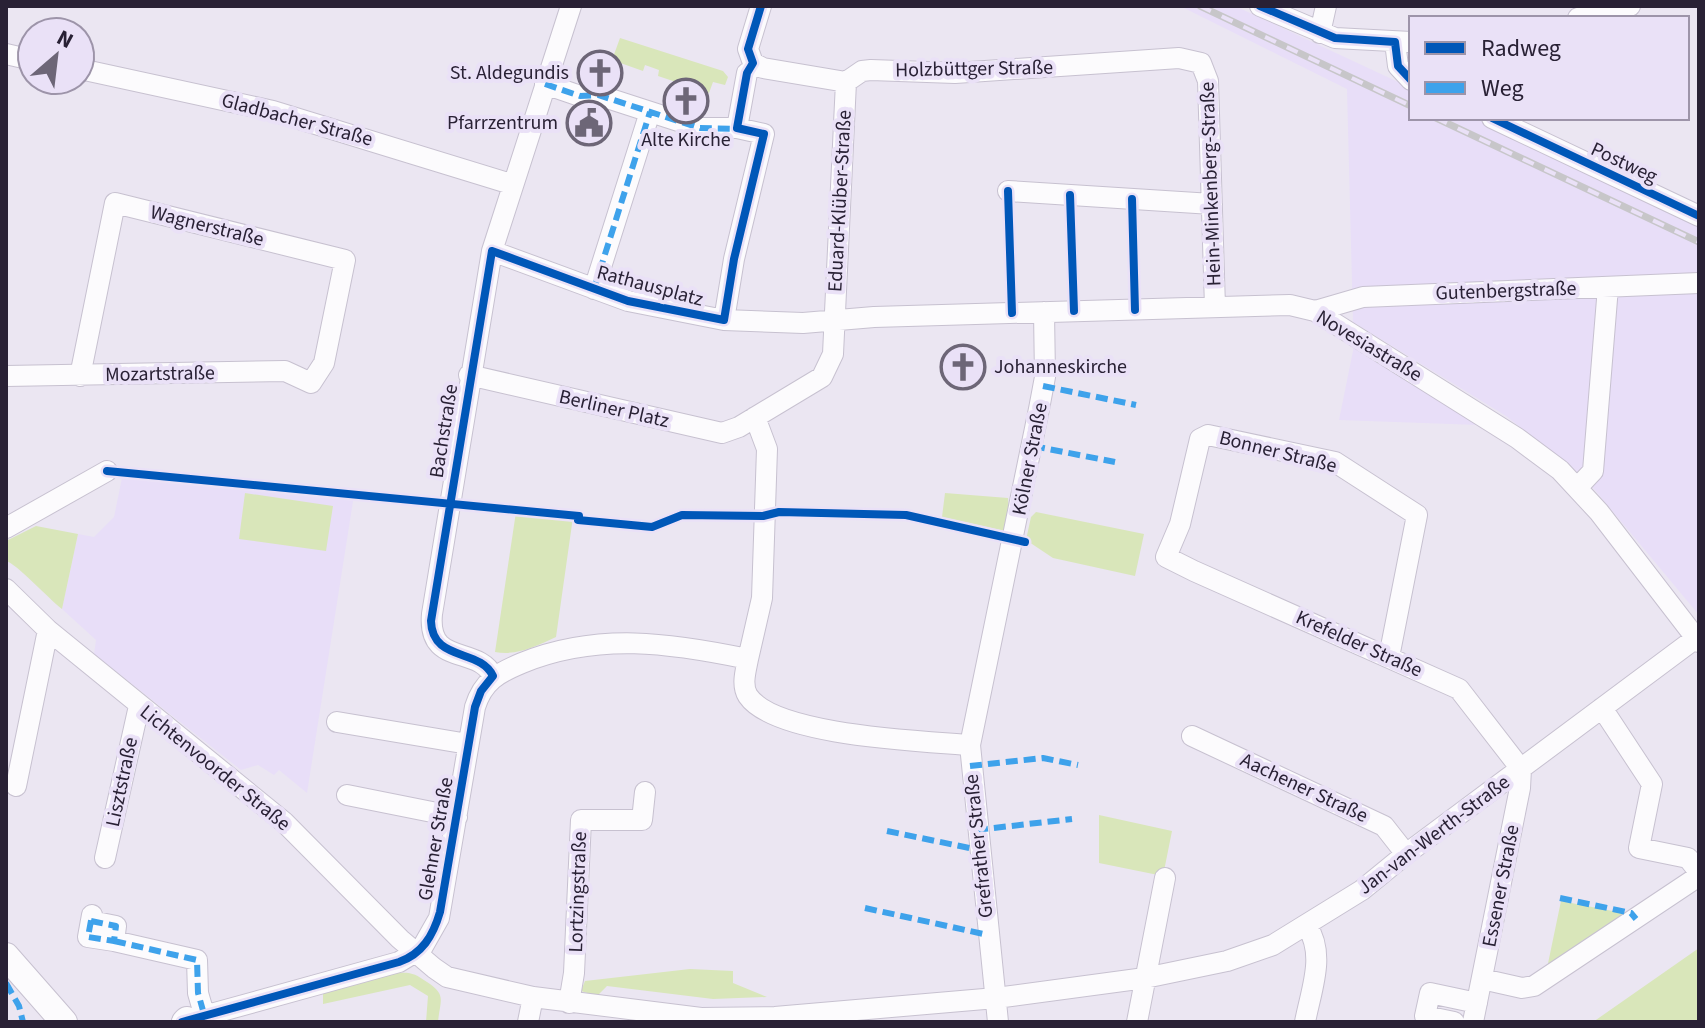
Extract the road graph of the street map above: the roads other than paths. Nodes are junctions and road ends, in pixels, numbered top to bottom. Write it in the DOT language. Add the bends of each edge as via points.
graph roads {
  1 [pos="571,6"];
  2 [pos="761,6"];
  3 [pos="1260,6"];
  4 [pos="1326,6"];
  5 [pos="1630,6"];
  6 [pos="1587,16"];
  7 [pos="1320,33"];
  8 [pos="1403,42"];
  9 [pos="1201,63"];
  10 [pos="750,68"];
  11 [pos="96,72"];
  12 [pos="1409,78"];
  13 [pos="846,82"];
  14 [pos="545,84"];
  15 [pos="650,112"];
  16 [pos="1496,120"];
  17 [pos="737,128"];
  18 [pos="511,184"];
  19 [pos="1008,191"];
  20 [pos="1212,204"];
  21 [pos="1699,216"];
  22 [pos="492,251"];
  23 [pos="1699,283"];
  24 [pos="1608,287"];
  25 [pos="594,289"];
  26 [pos="1215,307"];
  27 [pos="1315,311"];
  28 [pos="1044,312"];
  29 [pos="835,319"];
  30 [pos="724,320"];
  31 [pos="469,375"];
  32 [pos="6,376"];
  33 [pos="80,376"];
  34 [pos="311,383"];
  35 [pos="755,417"];
  36 [pos="107,471"];
  37 [pos="1577,488"];
  38 [pos="6,528"];
  39 [pos="1166,557"];
  40 [pos="6,589"];
  41 [pos="48,630"];
  42 [pos="1698,640"];
  43 [pos="1389,657"];
  44 [pos="748,659"];
  45 [pos="493,676"];
  46 [pos="139,706"];
  47 [pos="1602,708"];
  48 [pos="337,722"];
  49 [pos="1192,736"];
  50 [pos="468,744"];
  51 [pos="970,745"];
  52 [pos="1521,769"];
  53 [pos="16,786"];
  54 [pos="645,792"];
  55 [pos="347,795"];
  56 [pos="457,817"];
  57 [pos="1406,854"];
  58 [pos="105,858"];
  59 [pos="1699,874"];
  60 [pos="1165,878"];
  61 [pos="92,918"];
  62 [pos="1307,926"];
  63 [pos="416,954"];
  64 [pos="9,959"];
  65 [pos="1145,978"];
  66 [pos="1482,979"];
  67 [pos="533,997"];
  68 [pos="996,998"];
  69 [pos="569,1003"];
  70 [pos="1475,1012"];
  71 [pos="190,1019"];
  72 [pos="701,1020"];
  73 [pos="42,1022"];
  74 [pos="64,1022"];
  75 [pos="528,1022"];
  76 [pos="998,1022"];
  77 [pos="1137,1022"];
  78 [pos="1305,1022"];
  79 [pos="1454,1022"];
  1 -- 14 [label="street, Bachstraße"];
  2 -- 10 [label="street" via="748,49"];
  3 -- 7 [label="street"];
  4 -- 7 [label="street"];
  5 -- 6 [label="street"];
  7 -- 8 [label="street"];
  8 -- 12 [label="street" via="1398,66"];
  9 -- 13 [label="street, Holzbüttger Straße" via="1179,58 955,73 871,70"];
  9 -- 20 [label="street, Hein-Minkenberg-Straße" via="1208,81"];
  10 -- 13 [label="street, Holzbüttger Straße"];
  10 -- 17 [label="street"];
  11 -- 18 [label="street, Gladbacher Straße" via="273,111"];
  13 -- 29 [label="street, Eduard-Klüber-Straße"];
  14 -- 15 [label="street"];
  14 -- 18 [label="street, Bachstraße"];
  15 -- 17 [label="street" via="700,128"];
  15 -- 25 [label="street, Rathausplatz"];
  16 -- 21 [label="street, Postweg"];
  17 -- 30 [label="street, Rathausplatz" via="764,134"];
  18 -- 22 [label="street, Bachstraße"];
  19 -- 20 [label="street"];
  20 -- 26 [label="street, Hein-Minkenberg-Straße"];
  22 -- 25 [label="street, Rathausplatz"];
  22 -- 31 [label="street, Bachstraße"];
  23 -- 24 [label="street, Gutenbergstraße"];
  24 -- 27 [label="street, Gutenbergstraße" via="1363,297"];
  24 -- 37 [label="street" via="1593,471"];
  25 -- 30 [label="street, Rathausplatz" via="659,310"];
  26 -- 27 [label="street, Novesiastraße" via="1290,305"];
  26 -- 28 [label="street, Novesiastraße"];
  27 -- 37 [label="street, Novesiastraße" via="1517,438"];
  28 -- 29 [label="street, Novesiastraße"];
  28 -- 51 [label="street, Kölner Straße" via="1045,377"];
  29 -- 30 [label="street, Rathausplatz"];
  29 -- 35 [label="street" via="826,373"];
  31 -- 35 [label="street, Berliner Platz" via="715,433"];
  31 -- 45 [label="street, Bachstraße" via="431,627 439,645 489,667"];
  32 -- 33 [label="street, Mozartstraße"];
  33 -- 34 [label="street, Mozartstraße" via="285,371"];
  33 -- 34 [label="street, Wagnerstraße" via="115,203 345,260 324,363"];
  35 -- 44 [label="street" via="767,449 762,598"];
  36 -- 38 [label="street"];
  37 -- 42 [label="street, Novesiastraße"];
  39 -- 43 [label="street, Krefelder Straße"];
  39 -- 43 [label="street, Bonner Straße" via="1180,524 1200,439 1208,435 1335,462 1417,515"];
  40 -- 41 [label="street, Lichtenvoorder Straße"];
  41 -- 46 [label="street, Lichtenvoorder Straße"];
  41 -- 53 [label="street"];
  42 -- 47 [label="street, Jan-van-Werth-Straße"];
  43 -- 52 [label="street, Krefelder Straße" via="1461,690"];
  44 -- 45 [label="street" via="694,648 597,643 556,649"];
  44 -- 51 [label="street, Grefrather Straße" via="748,695 798,723"];
  45 -- 50 [label="street, Glehner Straße" via="478,698"];
  46 -- 58 [label="street, Lisztstraße"];
  46 -- 63 [label="street, Lichtenvoorder Straße" via="268,808"];
  47 -- 52 [label="street, Jan-van-Werth-Straße"];
  47 -- 59 [label="street" via="1652,784 1639,848 1688,858"];
  48 -- 50 [label="street"];
  49 -- 57 [label="street, Aachener Straße" via="1384,826"];
  50 -- 56 [label="street, Glehner Straße"];
  51 -- 68 [label="street, Grefrather Straße"];
  52 -- 57 [label="street, Jan-van-Werth-Straße"];
  52 -- 66 [label="street, Essener Straße"];
  54 -- 69 [label="street, Lortzingstraße" via="642,820 581,820"];
  55 -- 56 [label="street"];
  56 -- 63 [label="street, Glehner Straße" via="440,912"];
  57 -- 62 [label="street, Jan-van-Werth-Straße" via="1380,878"];
  59 -- 66 [label="street" via="1534,986"];
  60 -- 65 [label="street"];
  61 -- 71 [label="street" via="88,937 197,960 198,993"];
  62 -- 65 [label="street, Jan-van-Werth-Straße" via="1246,955"];
  62 -- 78 [label="street" via="1318,955"];
  63 -- 67 [label="street, Jan-van-Werth-Straße" via="447,977"];
  63 -- 71 [label="street"];
  64 -- 73 [label="main road"];
  64 -- 74 [label="main road"];
  65 -- 68 [label="street, Jan-van-Werth-Straße"];
  65 -- 77 [label="street"];
  66 -- 70 [label="street, Essener Straße"];
  67 -- 69 [label="street, Jan-van-Werth-Straße"];
  67 -- 75 [label="street"];
  68 -- 72 [label="street, Jan-van-Werth-Straße"];
  68 -- 76 [label="street, Grefrather Straße"];
  69 -- 72 [label="street, Jan-van-Werth-Straße"];
  70 -- 79 [label="street, Essener Straße" via="1430,993 1425,1016"];
}
